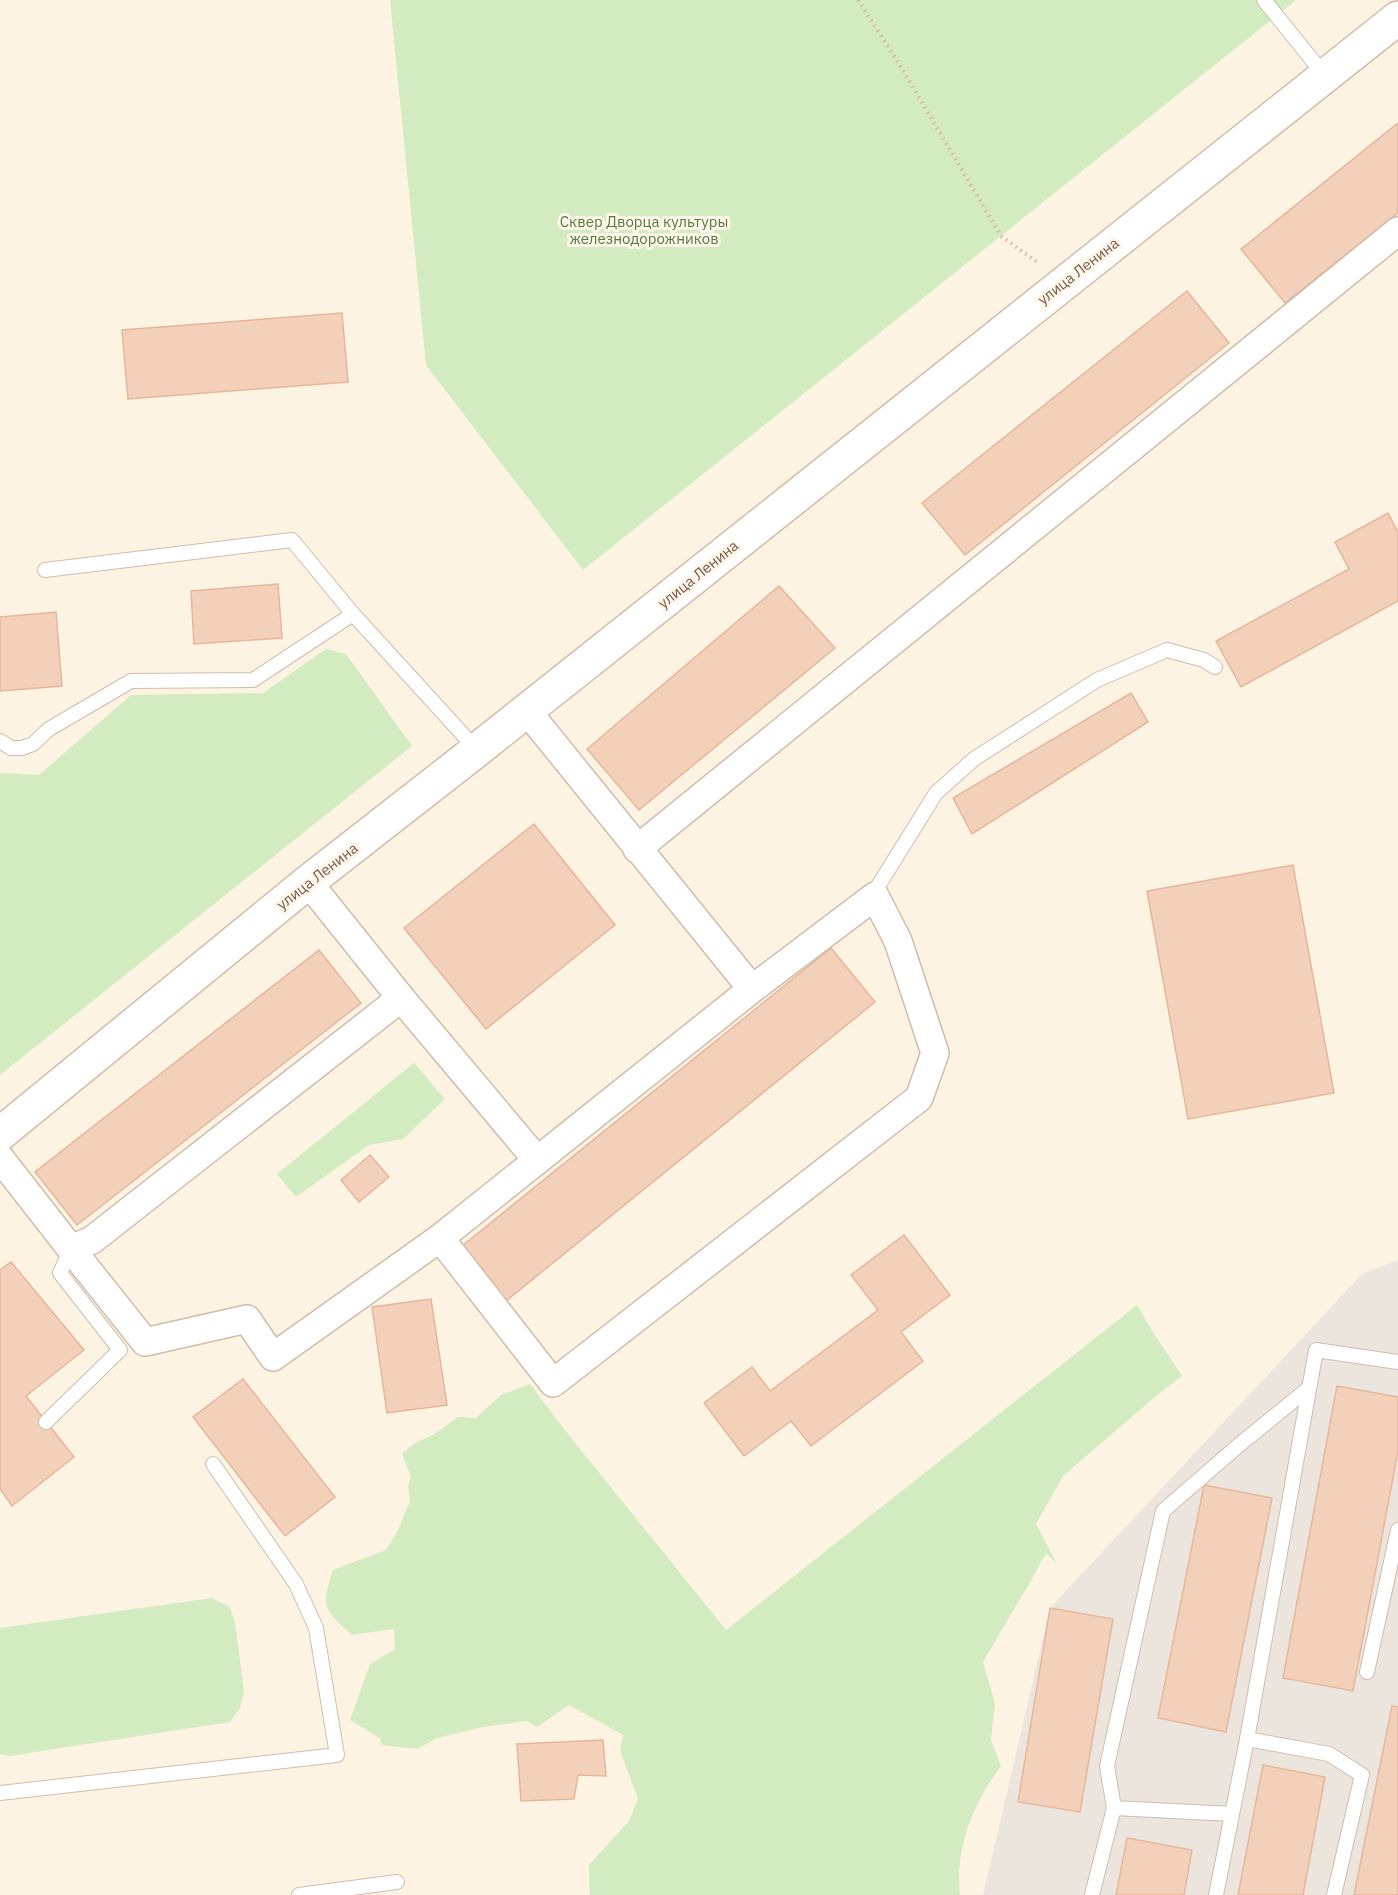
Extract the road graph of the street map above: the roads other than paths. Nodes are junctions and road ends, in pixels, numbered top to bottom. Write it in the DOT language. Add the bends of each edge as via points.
graph roads {
  1 [pos="1264,0"];
  2 [pos="1398,18"];
  3 [pos="1325,76"];
  4 [pos="1398,231"];
  5 [pos="45,570"];
  6 [pos="353,614"];
  7 [pos="1215,667"];
  8 [pos="527,711"];
  9 [pos="0,741"];
  10 [pos="477,750"];
  11 [pos="637,849"];
  12 [pos="308,882"];
  13 [pos="870,899"];
  14 [pos="752,989"];
  15 [pos="401,998"];
  16 [pos="0,1134"];
  17 [pos="0,1158"];
  18 [pos="537,1160"];
  19 [pos="440,1238"];
  20 [pos="71,1249"];
  21 [pos="1398,1362"];
  22 [pos="1309,1389"];
  23 [pos="46,1422"];
  24 [pos="213,1464"];
  25 [pos="1398,1530"];
  26 [pos="1367,1672"];
  27 [pos="1247,1739"];
  28 [pos="0,1793"];
  29 [pos="1114,1808"];
  30 [pos="1232,1814"];
  31 [pos="397,1882"];
  32 [pos="299,1895"];
  33 [pos="1092,1895"];
  34 [pos="1216,1895"];
  35 [pos="1334,1895"];
  1 -- 3 [label="lane"];
  2 -- 3 [label="street, улица Ленина"];
  3 -- 8 [label="street, улица Ленина"];
  4 -- 11 [label="street"];
  5 -- 6 [label="lane" via="292,540"];
  6 -- 9 [label="lane" via="253,680 131,681 49,729 33,744 10,748"];
  6 -- 10 [label="lane"];
  7 -- 13 [label="lane" via="1167,650 1097,680 974,759 936,793"];
  8 -- 10 [label="street, улица Ленина"];
  8 -- 11 [label="street"];
  10 -- 12 [label="street, улица Ленина"];
  11 -- 14 [label="street"];
  12 -- 15 [label="street"];
  12 -- 16 [label="street, улица Ленина"];
  13 -- 14 [label="street"];
  13 -- 19 [label="street" via="875,896 898,941 935,1053 919,1098 554,1383"];
  14 -- 18 [label="street"];
  15 -- 18 [label="street"];
  15 -- 20 [label="street" via="92,1240"];
  17 -- 20 [label="street"];
  18 -- 19 [label="street"];
  19 -- 20 [label="street" via="273,1357 247,1319 146,1342"];
  20 -- 23 [label="lane" via="60,1273 120,1350"];
  21 -- 22 [label="lane" via="1316,1350"];
  22 -- 27 [label="lane"];
  22 -- 29 [label="lane" via="1163,1511 1107,1766"];
  24 -- 28 [label="lane" via="296,1584 316,1628 337,1755"];
  25 -- 26 [label="lane"];
  27 -- 30 [label="lane"];
  27 -- 35 [label="lane" via="1329,1754 1362,1775"];
  29 -- 30 [label="lane"];
  29 -- 33 [label="lane"];
  30 -- 34 [label="lane"];
  31 -- 32 [label="lane"];
}
